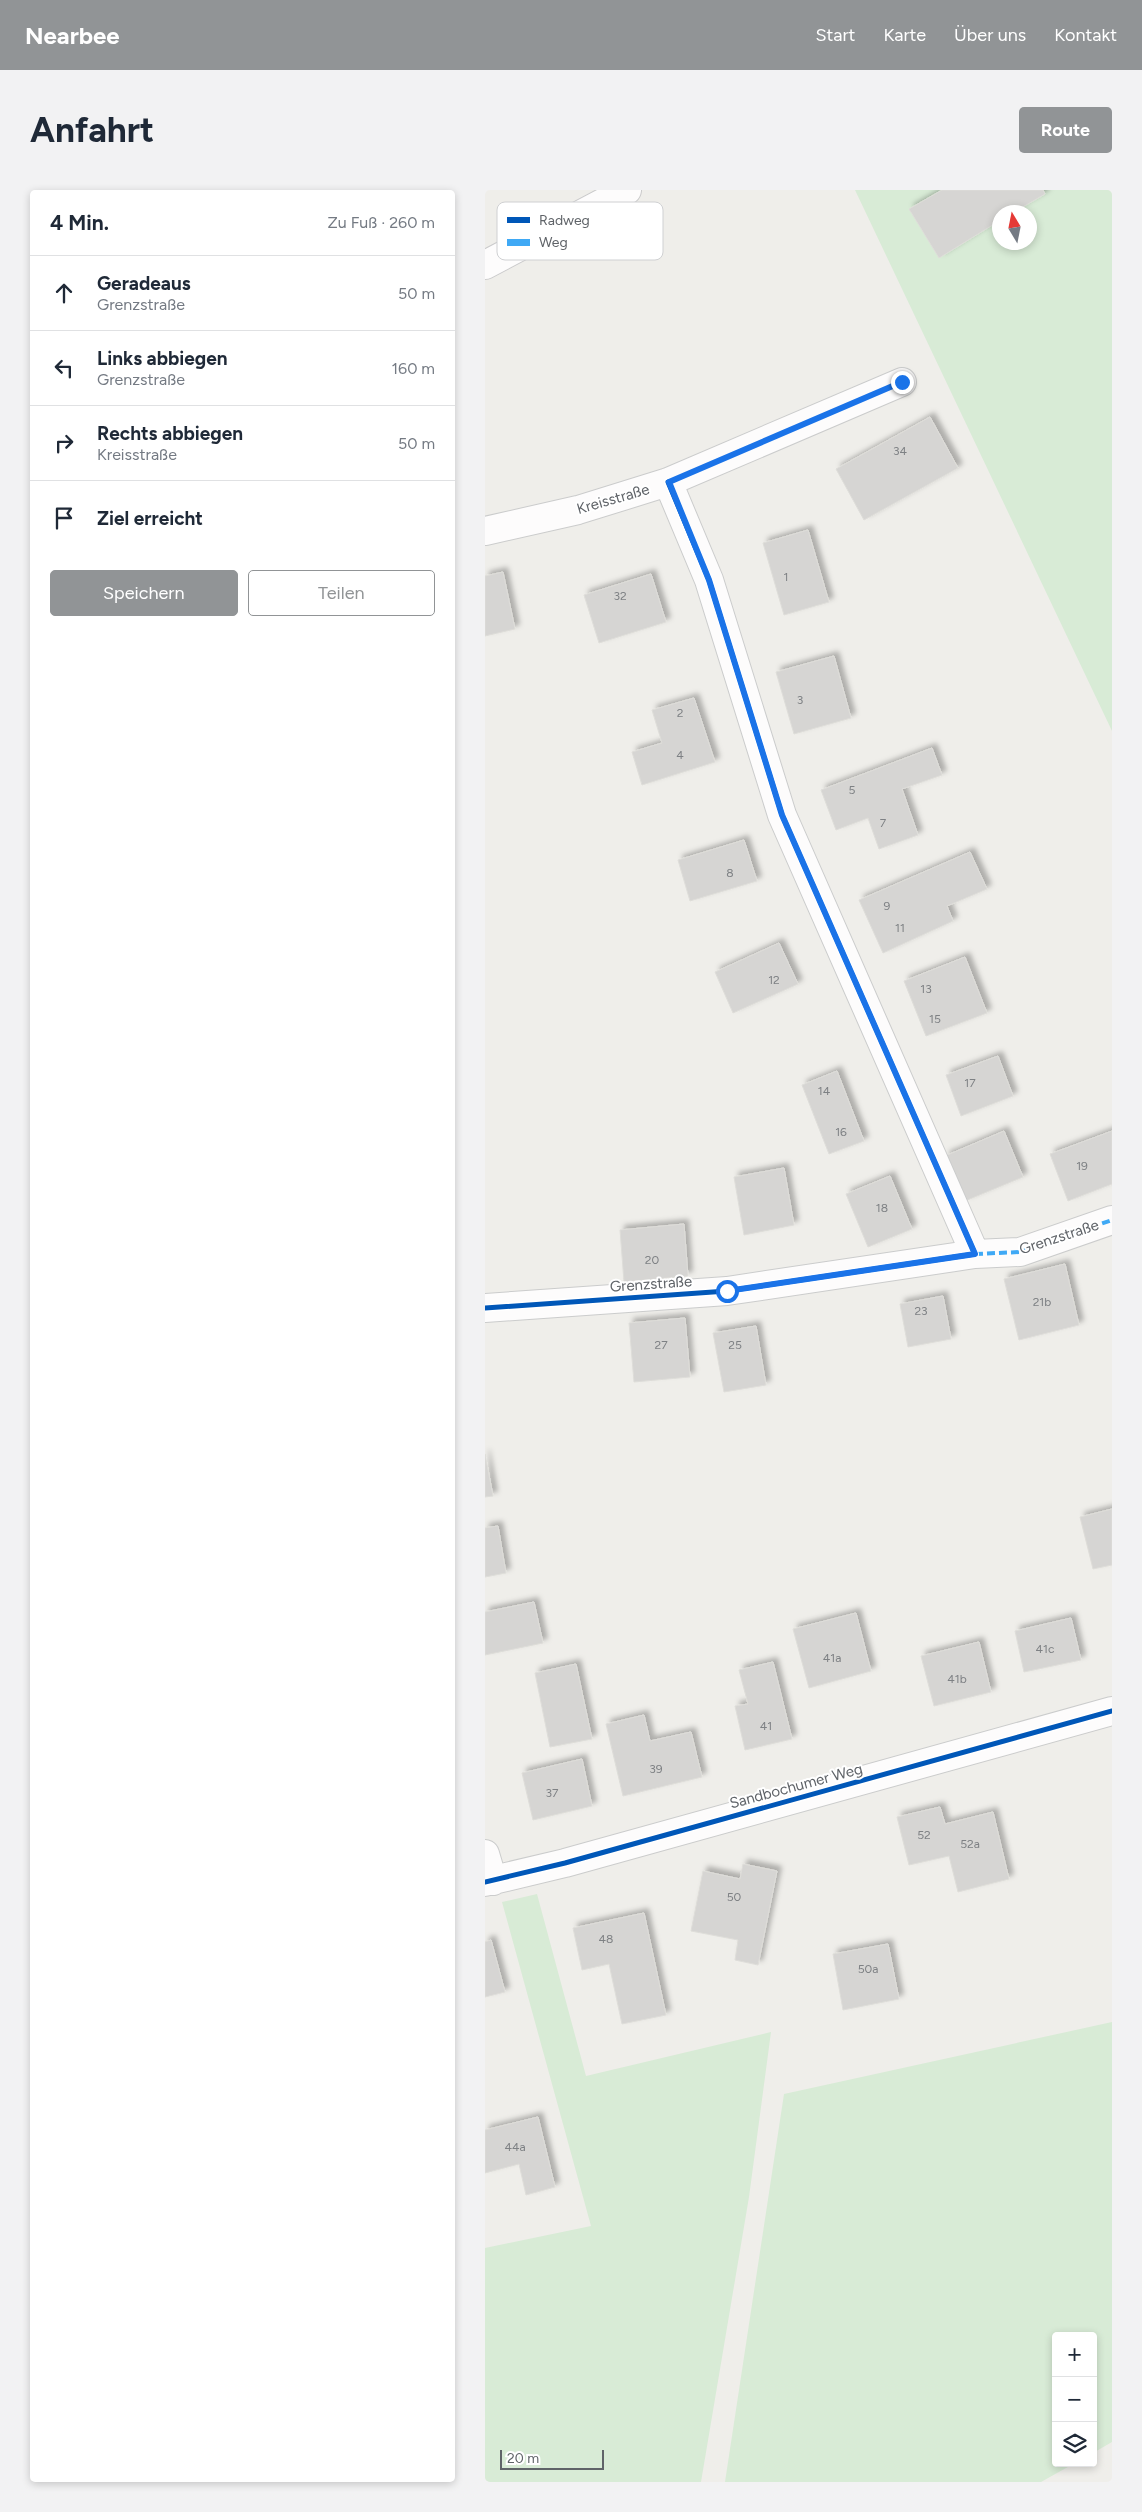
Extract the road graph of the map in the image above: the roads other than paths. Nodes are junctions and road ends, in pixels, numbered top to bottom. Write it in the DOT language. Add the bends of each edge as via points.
graph roads {
  1 [pos="616,196"];
  2 [pos="605,202"];
  3 [pos="497,260"];
  4 [pos="485,266"];
  5 [pos="902,382"];
  6 [pos="669,482"];
  7 [pos="485,531"];
  8 [pos="1112,1220"];
  9 [pos="975,1254"];
  10 [pos="485,1308"];
  11 [pos="1112,1712"];
  12 [pos="485,1854"];
  13 [pos="489,1882"];
  1 -- 2 [label="street"];
  3 -- 4 [label="street"];
  5 -- 6 [label="street, Kreisstraße"];
  6 -- 7 [label="street, Kreisstraße" via="578,510"];
  6 -- 9 [label="street" via="709,580 782,815"];
  8 -- 9 [label="street, Grenzstraße" via="1019,1252"];
  9 -- 10 [label="street, Grenzstraße" via="727,1291"];
  11 -- 13 [label="street, Sandbochumer Weg"];
  12 -- 13 [label="street"];
}
